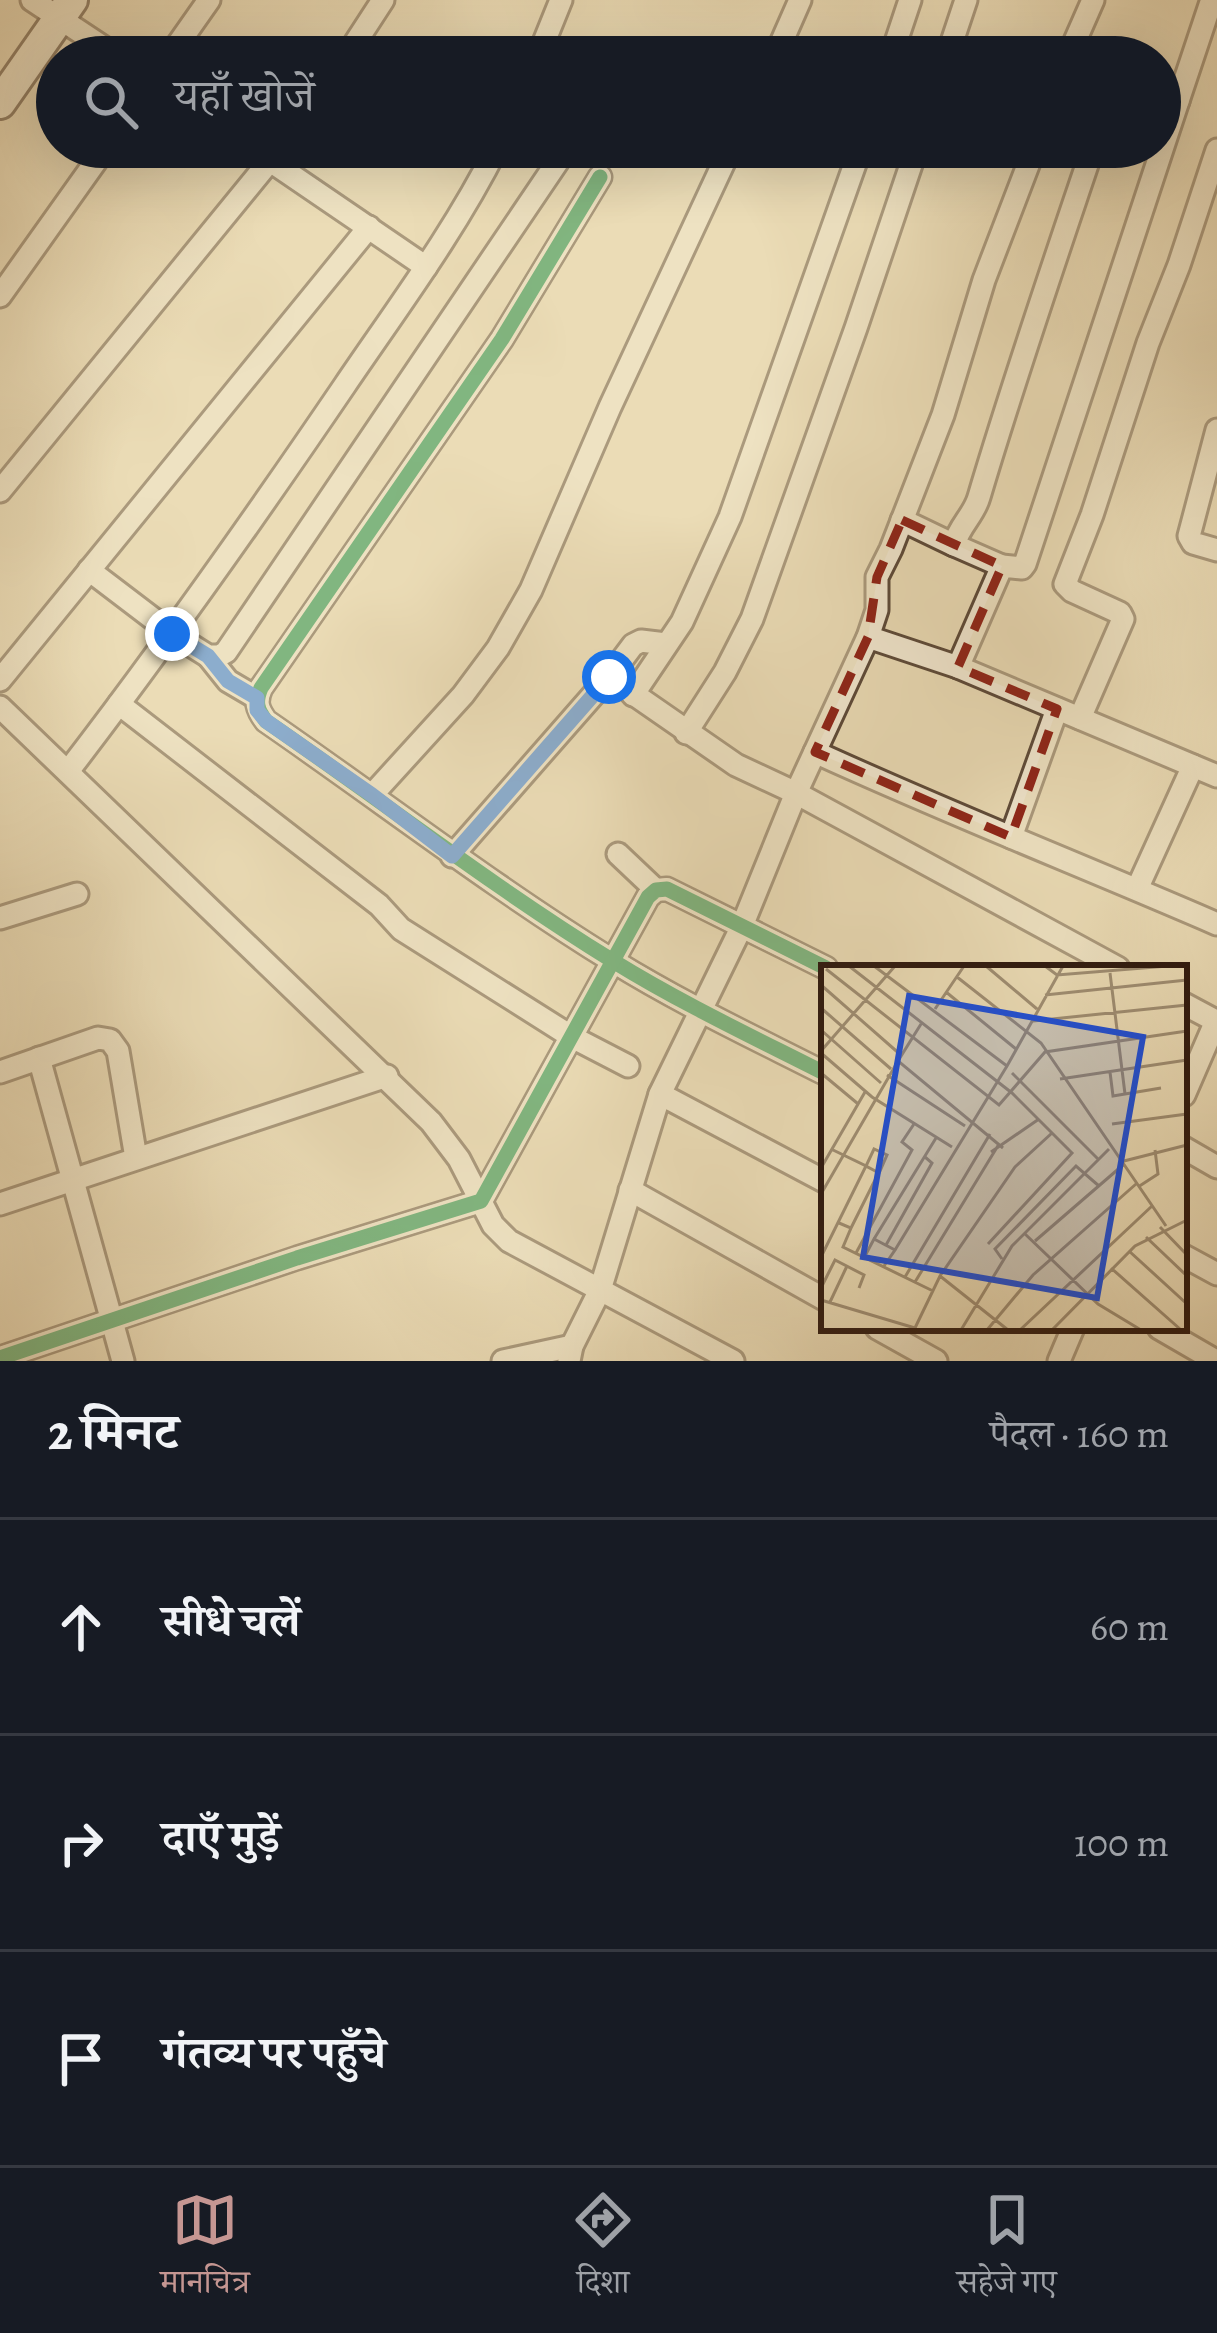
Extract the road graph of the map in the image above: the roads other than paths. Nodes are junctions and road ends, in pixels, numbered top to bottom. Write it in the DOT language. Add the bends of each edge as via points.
graph roads {
  1 [pos="32,0"];
  2 [pos="208,0"];
  3 [pos="383,0"];
  4 [pos="561,0"];
  5 [pos="800,0"];
  6 [pos="910,0"];
  7 [pos="967,0"];
  8 [pos="1093,0"];
  9 [pos="1206,4"];
  10 [pos="66,9"];
  11 [pos="47,36"];
  12 [pos="95,36"];
  13 [pos="183,36"];
  14 [pos="360,36"];
  15 [pos="546,36"];
  16 [pos="784,36"];
  17 [pos="898,36"];
  18 [pos="954,36"];
  19 [pos="1077,36"];
  20 [pos="36,52"];
  21 [pos="1181,68"];
  22 [pos="0,103"];
  23 [pos="1217,150"];
  24 [pos="91,168"];
  25 [pos="264,168"];
  26 [pos="294,168"];
  27 [pos="486,168"];
  28 [pos="553,168"];
  29 [pos="721,168"];
  30 [pos="854,168"];
  31 [pos="910,168"];
  32 [pos="1027,168"];
  33 [pos="1086,168"];
  34 [pos="1147,168"];
  35 [pos="600,177"];
  36 [pos="369,227"];
  37 [pos="426,267"];
  38 [pos="0,296"];
  39 [pos="1216,438"];
  40 [pos="0,490"];
  41 [pos="902,520"];
  42 [pos="954,545"];
  43 [pos="1217,550"];
  44 [pos="1002,566"];
  45 [pos="89,570"];
  46 [pos="172,634"];
  47 [pos="868,637"];
  48 [pos="666,644"];
  49 [pos="208,656"];
  50 [pos="958,667"];
  51 [pos="609,677"];
  52 [pos="0,680"];
  53 [pos="633,694"];
  54 [pos="257,698"];
  55 [pos="119,704"];
  56 [pos="1,709"];
  57 [pos="1057,709"];
  58 [pos="1080,718"];
  59 [pos="686,733"];
  60 [pos="815,752"];
  61 [pos="1193,766"];
  62 [pos="69,770"];
  63 [pos="1217,776"];
  64 [pos="796,794"];
  65 [pos="372,795"];
  66 [pos="1011,837"];
  67 [pos="618,854"];
  68 [pos="452,856"];
  69 [pos="656,890"];
  70 [pos="1137,890"];
  71 [pos="77,894"];
  72 [pos="0,918"];
  73 [pos="1217,924"];
  74 [pos="742,926"];
  75 [pos="614,962"];
  76 [pos="1112,965"];
  77 [pos="821,966"];
  78 [pos="1187,1006"];
  79 [pos="700,1011"];
  80 [pos="1217,1021"];
  81 [pos="572,1037"];
  82 [pos="39,1058"];
  83 [pos="1209,1058"];
  84 [pos="628,1066"];
  85 [pos="0,1072"];
  86 [pos="821,1072"];
  87 [pos="387,1076"];
  88 [pos="1187,1091"];
  89 [pos="660,1094"];
  90 [pos="1187,1150"];
  91 [pos="136,1158"];
  92 [pos="1217,1167"];
  93 [pos="821,1179"];
  94 [pos="71,1180"];
  95 [pos="631,1190"];
  96 [pos="481,1201"];
  97 [pos="0,1204"];
  98 [pos="1187,1258"];
  99 [pos="1217,1274"];
  100 [pos="600,1290"];
  101 [pos="821,1296"];
  102 [pos="111,1321"];
  103 [pos="882,1331"];
  104 [pos="1072,1331"];
  105 [pos="1164,1331"];
  106 [pos="570,1353"];
  107 [pos="0,1358"];
  108 [pos="123,1361"];
  109 [pos="502,1361"];
  110 [pos="733,1361"];
  111 [pos="936,1361"];
  112 [pos="1058,1361"];
  113 [pos="1216,1361"];
  1 -- 10 [label="street"];
  2 -- 13 [label="street"];
  3 -- 14 [label="street"];
  4 -- 15 [label="street"];
  5 -- 16 [label="street"];
  6 -- 17 [label="street"];
  7 -- 18 [label="street"];
  8 -- 19 [label="street"];
  9 -- 21 [label="street"];
  10 -- 11 [label="street"];
  10 -- 12 [label="street"];
  20 -- 22 [label="street"];
  23 -- 58 [label="street" via="1065,584 1122,616"];
  24 -- 38 [label="street"];
  25 -- 40 [label="street"];
  26 -- 36 [label="street"];
  27 -- 37 [label="street"];
  28 -- 49 [label="street" via="226,652"];
  29 -- 65 [label="street" via="531,590 463,695"];
  30 -- 48 [label="street" via="730,517"];
  31 -- 59 [label="street" via="752,619"];
  32 -- 41 [label="street"];
  33 -- 42 [label="street" via="976,507"];
  34 -- 44 [label="street" via="1025,564"];
  35 -- 54 [label="street" via="502,339"];
  36 -- 37 [label="street"];
  36 -- 45 [label="street"];
  37 -- 46 [label="street"];
  39 -- 43 [label="street" via="1189,536"];
  41 -- 42 [label="street"];
  41 -- 47 [label="street" via="877,578"];
  42 -- 44 [label="street"];
  44 -- 50 [label="street"];
  45 -- 46 [label="street"];
  45 -- 52 [label="street"];
  46 -- 49 [label="street"];
  46 -- 55 [label="street"];
  47 -- 50 [label="street"];
  47 -- 60 [label="street"];
  48 -- 51 [label="street" via="641,640"];
  48 -- 53 [label="street"];
  49 -- 54 [label="street"];
  50 -- 57 [label="street"];
  51 -- 53 [label="street"];
  51 -- 68 [label="street"];
  53 -- 59 [label="street"];
  54 -- 65 [label="street" via="266,721"];
  55 -- 62 [label="street"];
  55 -- 81 [label="street" via="401,929"];
  56 -- 62 [label="street"];
  57 -- 58 [label="street"];
  57 -- 66 [label="street"];
  58 -- 61 [label="street"];
  59 -- 64 [label="street"];
  60 -- 64 [label="street"];
  60 -- 66 [label="street"];
  61 -- 63 [label="street"];
  61 -- 70 [label="street"];
  62 -- 87 [label="street"];
  64 -- 74 [label="street"];
  64 -- 76 [label="street"];
  65 -- 68 [label="street"];
  66 -- 70 [label="street"];
  67 -- 69 [label="street"];
  68 -- 75 [label="street"];
  69 -- 74 [label="street"];
  69 -- 75 [label="street"];
  70 -- 73 [label="street"];
  71 -- 72 [label="street"];
  74 -- 77 [label="street"];
  74 -- 79 [label="street"];
  75 -- 79 [label="street"];
  75 -- 81 [label="street"];
  78 -- 80 [label="street"];
  79 -- 86 [label="street"];
  79 -- 89 [label="street"];
  80 -- 83 [label="street"];
  81 -- 84 [label="street"];
  81 -- 96 [label="street"];
  82 -- 85 [label="street"];
  82 -- 91 [label="street" via="110,1040"];
  82 -- 94 [label="street"];
  83 -- 88 [label="street"];
  87 -- 91 [label="street"];
  87 -- 96 [label="street" via="459,1159"];
  89 -- 93 [label="street"];
  89 -- 95 [label="street"];
  90 -- 92 [label="street"];
  91 -- 94 [label="street"];
  94 -- 97 [label="street"];
  94 -- 102 [label="street"];
  95 -- 100 [label="street"];
  95 -- 101 [label="street"];
  96 -- 100 [label="street" via="509,1241"];
  96 -- 102 [label="street"];
  98 -- 99 [label="street"];
  100 -- 106 [label="street"];
  100 -- 110 [label="street"];
  102 -- 107 [label="street"];
  102 -- 108 [label="street"];
  103 -- 111 [label="street"];
  104 -- 112 [label="street"];
  105 -- 113 [label="street"];
  106 -- 109 [label="street"];
}
